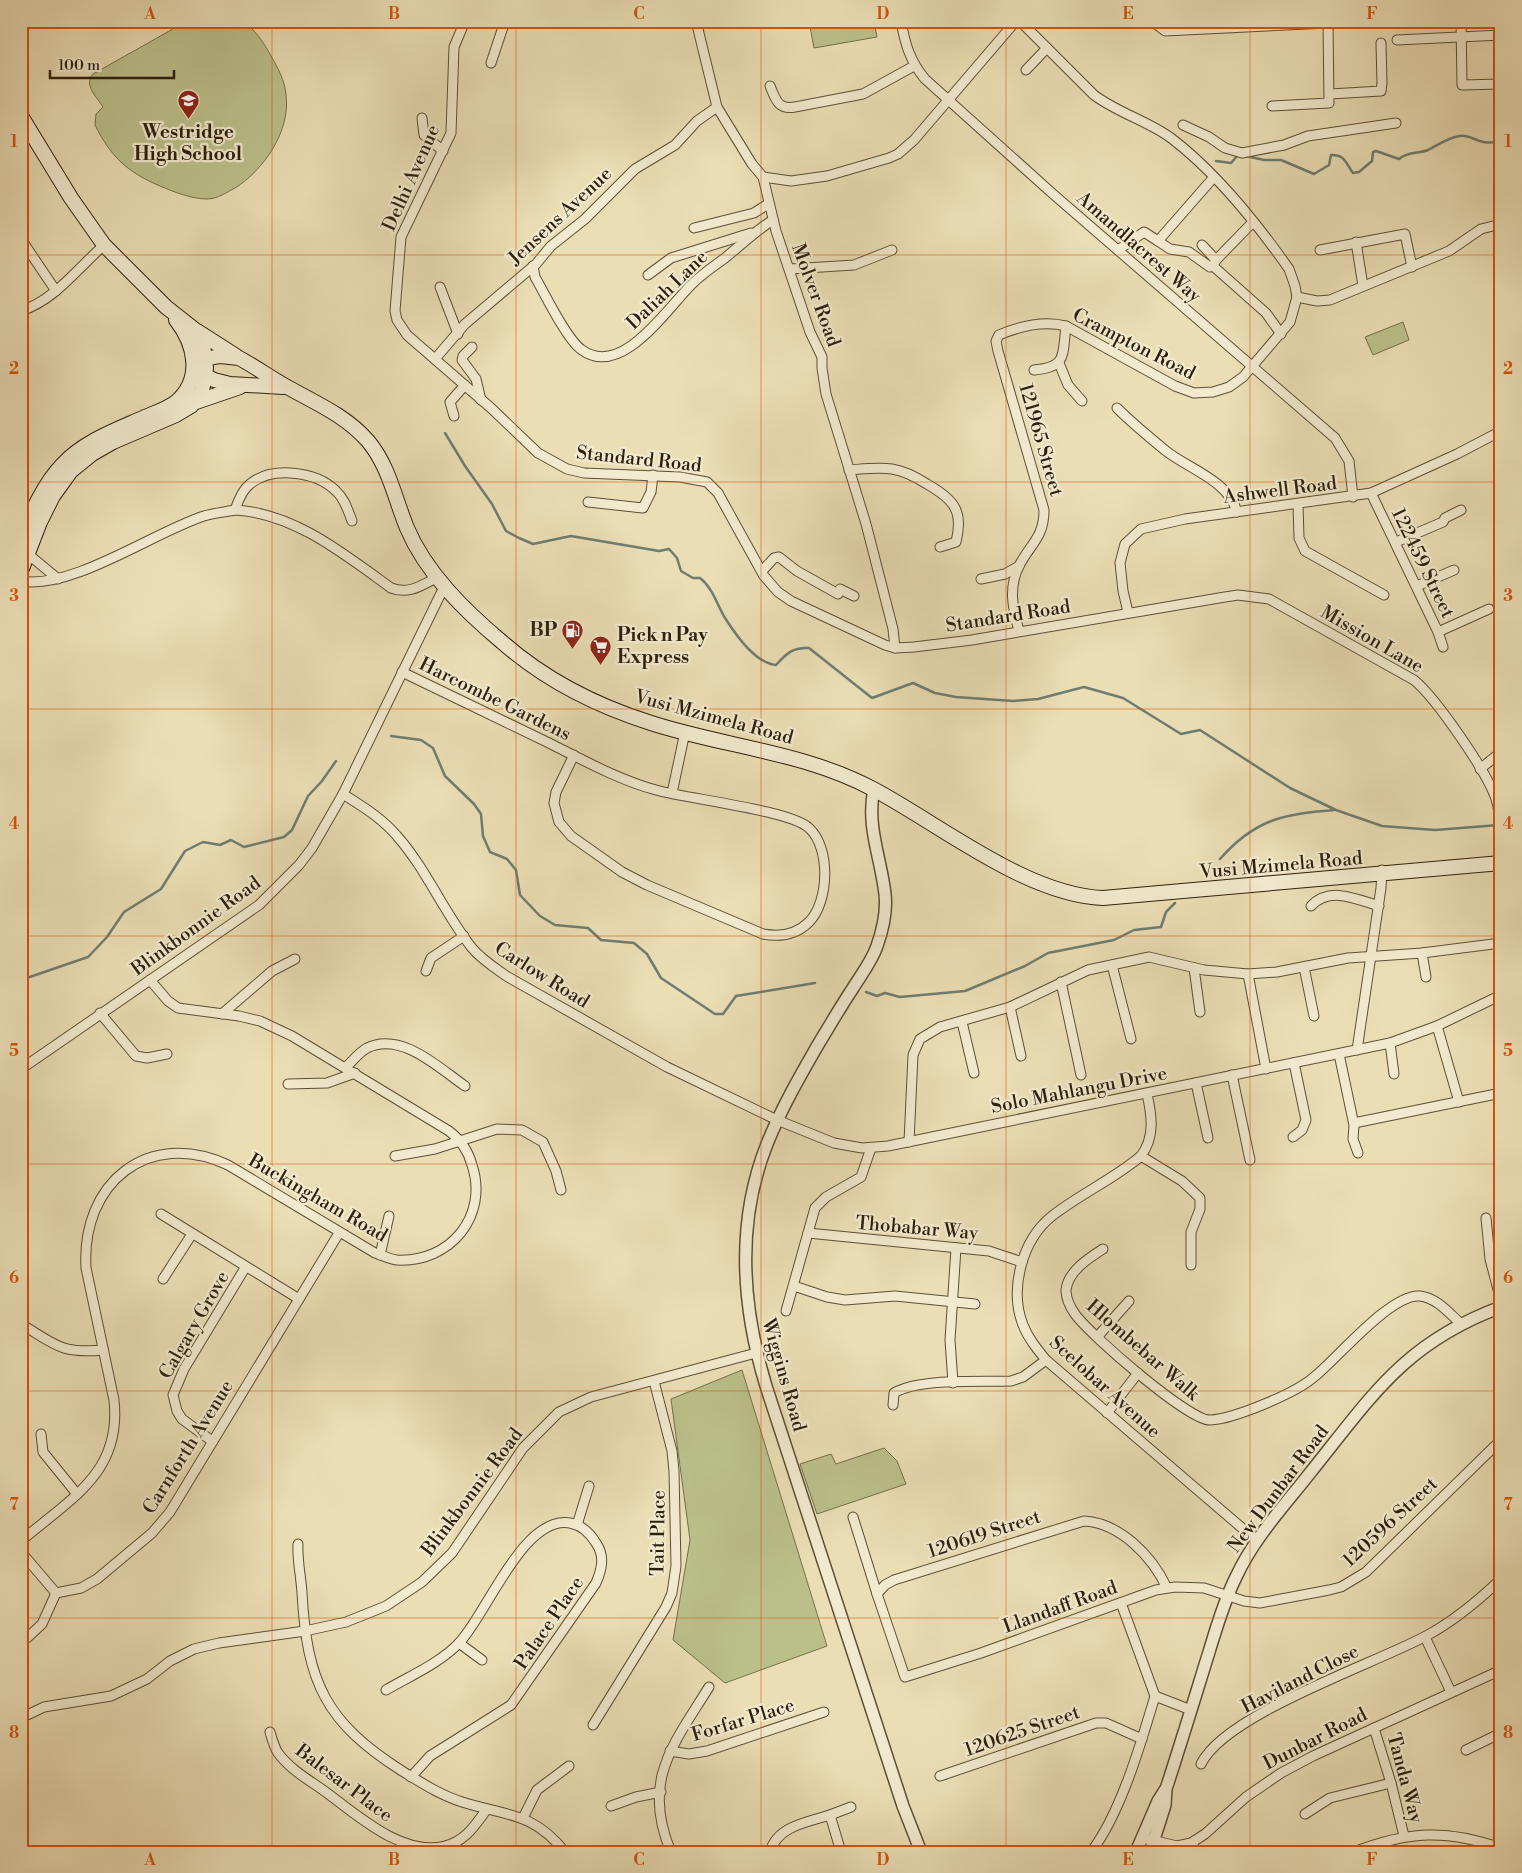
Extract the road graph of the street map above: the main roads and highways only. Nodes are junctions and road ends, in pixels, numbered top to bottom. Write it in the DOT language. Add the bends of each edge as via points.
graph roads {
  1 [pos="21,116"];
  2 [pos="166,307"];
  3 [pos="194,329"];
  4 [pos="239,358"];
  5 [pos="200,366"];
  6 [pos="248,385"];
  7 [pos="289,388"];
  8 [pos="196,402"];
  9 [pos="21,538"];
  10 [pos="21,571"];
  11 [pos="1501,856"];
  12 [pos="1501,863"];
  13 [pos="1382,871"];
  1 -- 2 [label="main road" via="104,245"];
  2 -- 3 [label="main road"];
  2 -- 5 [label="main road" via="186,333"];
  3 -- 4 [label="main road"];
  3 -- 5 [label="main road" via="203,344"];
  4 -- 5 [label="main road, Vusi Mzimela Road" via="220,356"];
  4 -- 7 [label="main road, Vusi Mzimela Road"];
  5 -- 6 [label="main road, Vusi Mzimela Road" via="221,383"];
  5 -- 8 [label="main road"];
  5 -- 9 [label="main road" via="175,403 112,430 62,465 43,491"];
  6 -- 7 [label="main road, Vusi Mzimela Road"];
  6 -- 8 [label="main road"];
  7 -- 13 [label="main road, Vusi Mzimela Road" via="337,413 367,440 385,469 414,542 441,581 472,615 537,670 609,707 651,724 817,764 874,790 1012,870 1079,896 1104,898"];
  8 -- 10 [label="main road" via="176,415 112,442 75,467 53,496"];
  11 -- 13 [label="main road, Vusi Mzimela Road"];
  12 -- 13 [label="main road, Vusi Mzimela Road"];
}
